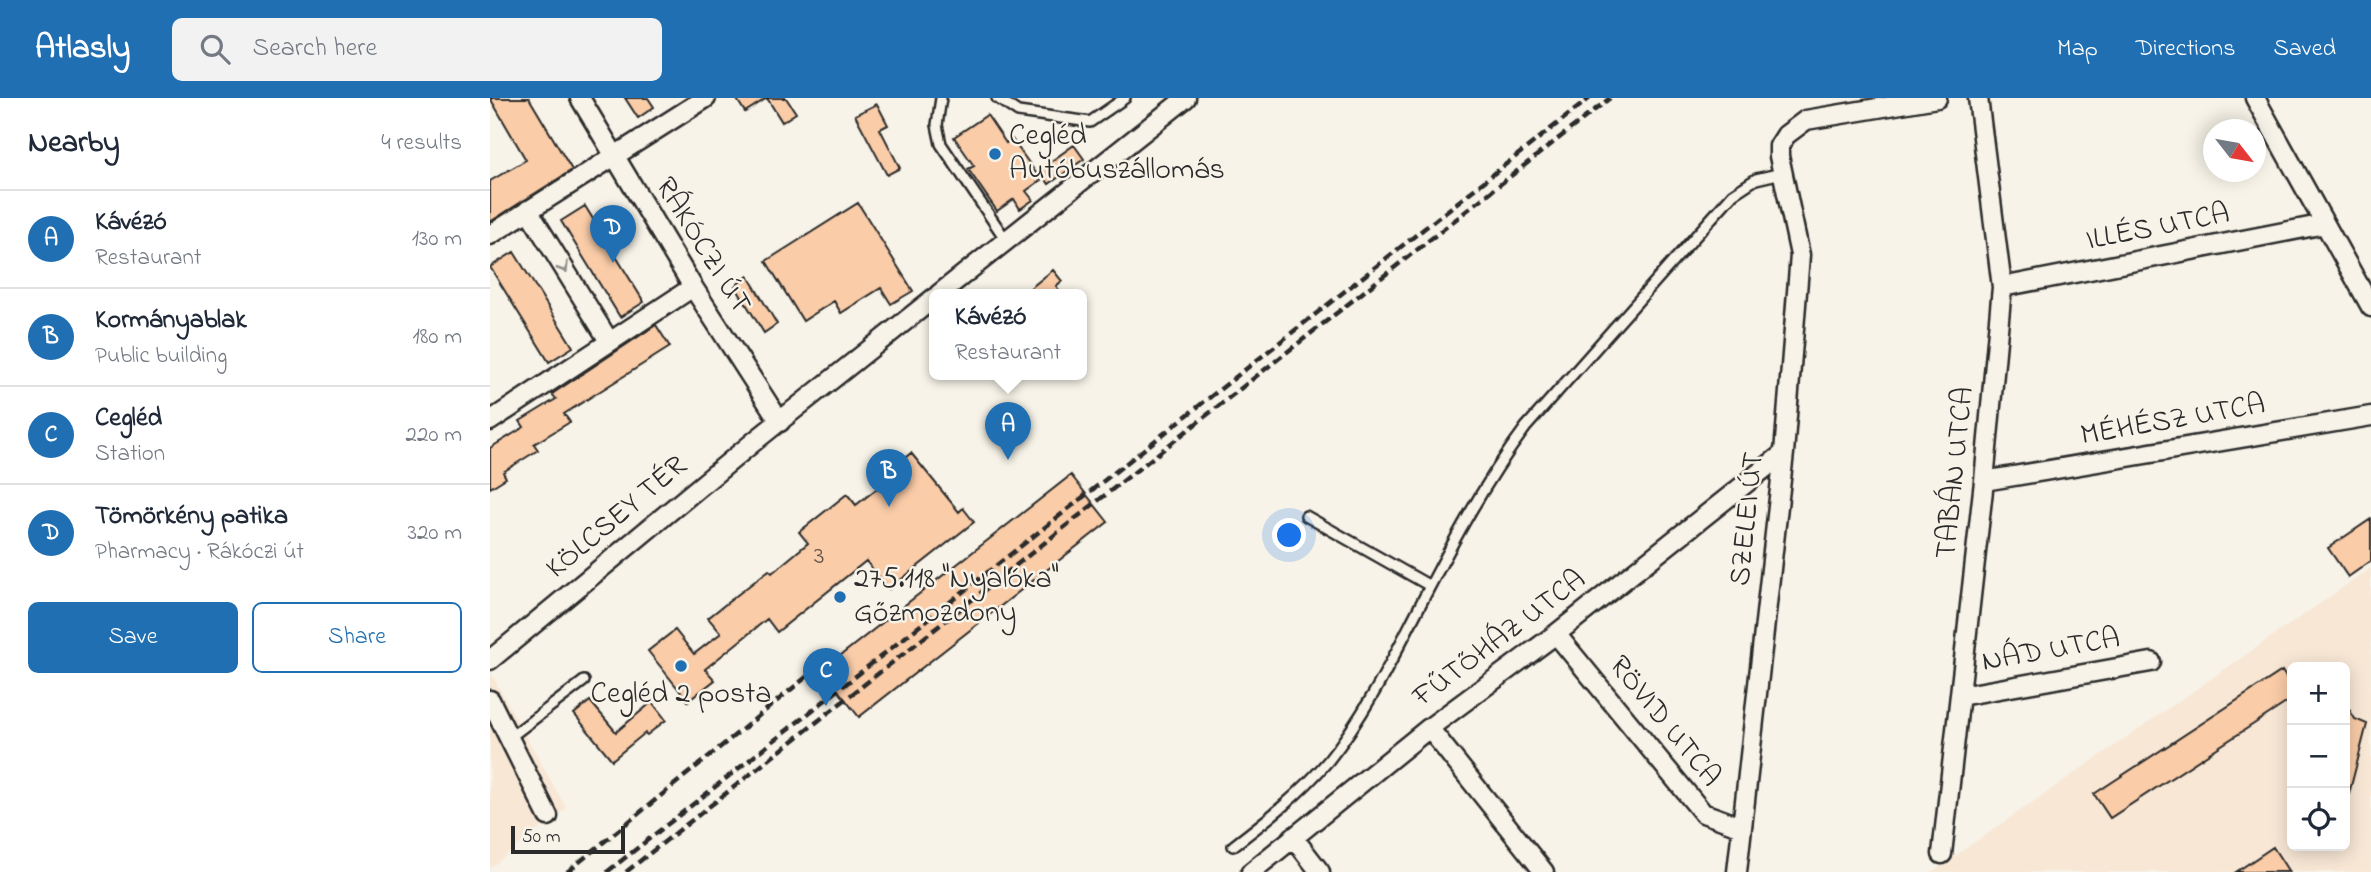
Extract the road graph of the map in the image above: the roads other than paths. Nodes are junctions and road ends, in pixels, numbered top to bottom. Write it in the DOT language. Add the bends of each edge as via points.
graph roads {
  1 [pos="580,98"];
  2 [pos="706,98"];
  3 [pos="941,98"];
  4 [pos="997,98"];
  5 [pos="1125,98"];
  6 [pos="1186,98"];
  7 [pos="1937,98"];
  8 [pos="1978,98"];
  9 [pos="2255,98"];
  10 [pos="614,156"];
  11 [pos="1782,173"];
  12 [pos="528,210"];
  13 [pos="2325,224"];
  14 [pos="490,235"];
  15 [pos="1006,240"];
  16 [pos="693,286"];
  17 [pos="2002,286"];
  18 [pos="945,289"];
  19 [pos="929,302"];
  20 [pos="2371,307"];
  21 [pos="609,341"];
  22 [pos="2371,416"];
  23 [pos="490,421"];
  24 [pos="780,422"];
  25 [pos="1784,453"];
  26 [pos="1984,481"];
  27 [pos="1306,516"];
  28 [pos="1430,586"];
  29 [pos="1556,634"];
  30 [pos="490,660"];
  31 [pos="2151,662"];
  32 [pos="584,681"];
  33 [pos="1960,696"];
  34 [pos="490,700"];
  35 [pos="1429,728"];
  36 [pos="509,738"];
  37 [pos="548,816"];
  38 [pos="1742,827"];
  39 [pos="1293,837"];
  40 [pos="1233,846"];
  41 [pos="1942,854"];
  42 [pos="1251,872"];
  43 [pos="1320,872"];
  44 [pos="1545,872"];
  45 [pos="1737,872"];
  1 -- 10 [label="street, RÁKÓCZI ÚT"];
  2 -- 10 [label="street"];
  3 -- 15 [label="lane" via="937,125 941,144"];
  4 -- 5 [label="lane" via="1018,112 1090,122"];
  6 -- 15 [label="street"];
  7 -- 11 [label="street, SZELEI ÚT" via="1806,120 1779,146"];
  8 -- 17 [label="street, TABÁN UTCA"];
  9 -- 13 [label="street"];
  10 -- 12 [label="street"];
  10 -- 16 [label="street, RÁKÓCZI ÚT"];
  11 -- 25 [label="street, SZELEI ÚT" via="1800,255"];
  11 -- 28 [label="lane" via="1756,179 1733,194 1541,409 1485,485"];
  12 -- 14 [label="street"];
  12 -- 21 [label="street, one-way"];
  13 -- 17 [label="street, ILLÉS UTCA"];
  13 -- 20 [label="street"];
  15 -- 18 [label="street"];
  16 -- 21 [label="street"];
  16 -- 24 [label="street, RÁKÓCZI ÚT"];
  17 -- 26 [label="street, TABÁN UTCA"];
  19 -- 24 [label="street, KÖLCSEY TÉR"];
  21 -- 23 [label="street"];
  22 -- 26 [label="street, MÉHÉSZ UTCA"];
  24 -- 30 [label="street, KÖLCSEY TÉR"];
  25 -- 29 [label="street, FŰTŐHÁZ UTCA"];
  25 -- 38 [label="street, SZELEI ÚT"];
  26 -- 33 [label="street, TABÁN UTCA"];
  27 -- 28 [label="lane"];
  28 -- 40 [label="lane" via="1340,744 1284,806"];
  29 -- 35 [label="street, FŰTŐHÁZ UTCA"];
  29 -- 38 [label="street, RÖVID UTCA" via="1703,813"];
  31 -- 33 [label="street, NÁD UTCA"];
  32 -- 36 [label="lane"];
  33 -- 41 [label="street, TABÁN UTCA"];
  34 -- 36 [label="street"];
  35 -- 39 [label="street, FŰTŐHÁZ UTCA"];
  35 -- 44 [label="street"];
  36 -- 37 [label="street"];
  38 -- 45 [label="street, SZELEI ÚT"];
  39 -- 42 [label="street, FŰTŐHÁZ UTCA"];
  39 -- 43 [label="street"];
}
